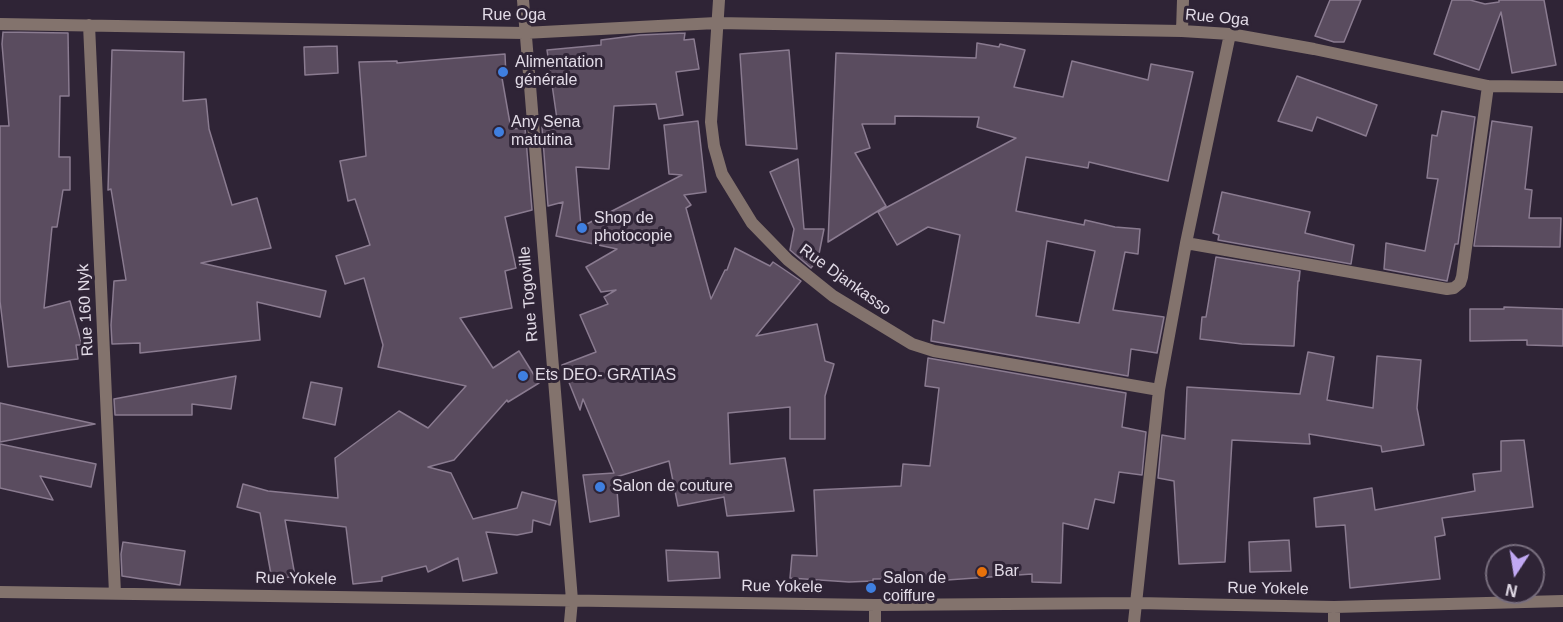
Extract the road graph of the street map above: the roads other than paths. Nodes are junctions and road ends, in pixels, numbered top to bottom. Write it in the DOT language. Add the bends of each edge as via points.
graph roads {
  1 [pos="523,0"];
  2 [pos="719,0"];
  3 [pos="1183,0"];
  4 [pos="716,23"];
  5 [pos="0,24"];
  6 [pos="89,25"];
  7 [pos="1182,31"];
  8 [pos="524,33"];
  9 [pos="1230,34"];
  10 [pos="1488,86"];
  11 [pos="1563,87"];
  12 [pos="1186,243"];
  13 [pos="1159,390"];
  14 [pos="0,592"];
  15 [pos="115,593"];
  16 [pos="572,600"];
  17 [pos="1563,601"];
  18 [pos="1137,603"];
  19 [pos="875,605"];
  20 [pos="1334,607"];
  21 [pos="570,622"];
  22 [pos="874,622"];
  23 [pos="1134,622"];
  24 [pos="1334,622"];
  1 -- 8 [label="street, Rue Togoville"];
  2 -- 4 [label="street, Rue Djankasso"];
  3 -- 7 [label="street"];
  4 -- 7 [label="street, Rue Oga"];
  4 -- 8 [label="street, Rue Oga"];
  4 -- 13 [label="street, Rue Djankasso" via="711,122 722,174 752,223 788,260 833,296 912,345"];
  5 -- 6 [label="street, Rue Oga"];
  6 -- 8 [label="street, Rue Oga"];
  6 -- 15 [label="street, Rue 160 Nyk"];
  7 -- 9 [label="street, Rue Oga"];
  8 -- 16 [label="street, Rue Togoville"];
  9 -- 10 [label="street, Rue Oga"];
  9 -- 12 [label="street"];
  10 -- 11 [label="street, Rue Oga"];
  10 -- 12 [label="street" via="1462,277 1454,288"];
  12 -- 13 [label="street"];
  13 -- 18 [label="street"];
  14 -- 15 [label="street, Rue Yokele"];
  15 -- 16 [label="street, Rue Yokele"];
  16 -- 19 [label="street, Rue Yokele"];
  16 -- 21 [label="street, Rue Togoville"];
  17 -- 20 [label="street, Rue Yokele"];
  18 -- 19 [label="street, Rue Yokele"];
  18 -- 20 [label="street, Rue Yokele"];
  18 -- 23 [label="street"];
  19 -- 22 [label="street"];
  20 -- 24 [label="street"];
}
